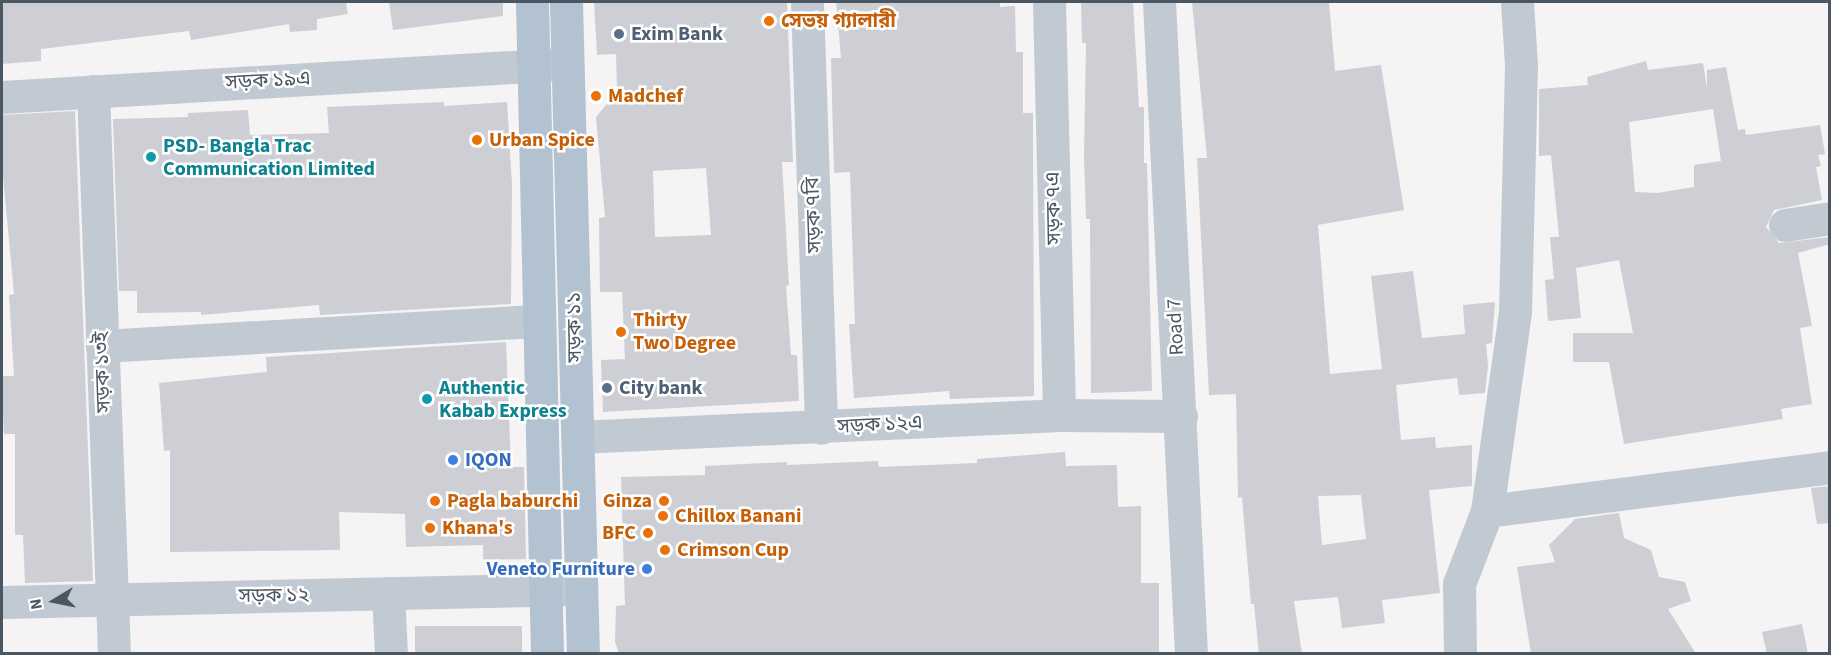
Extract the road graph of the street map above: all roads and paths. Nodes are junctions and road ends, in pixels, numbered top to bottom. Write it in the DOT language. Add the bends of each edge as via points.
graph roads {
  1 [pos="532,2"];
  2 [pos="566,2"];
  3 [pos="807,2"];
  4 [pos="1049,2"];
  5 [pos="1159,2"];
  6 [pos="1517,2"];
  7 [pos="568,63"];
  8 [pos="534,66"];
  9 [pos="93,91"];
  10 [pos="2,97"];
  11 [pos="1830,218"];
  12 [pos="1785,225"];
  13 [pos="540,321"];
  14 [pos="102,346"];
  15 [pos="1059,416"];
  16 [pos="1181,416"];
  17 [pos="821,428"];
  18 [pos="578,436"];
  19 [pos="1830,467"];
  20 [pos="1487,511"];
  21 [pos="581,589"];
  22 [pos="546,590"];
  23 [pos="388,593"];
  24 [pos="112,600"];
  25 [pos="2,602"];
  26 [pos="114,654"];
  27 [pos="392,654"];
  28 [pos="548,654"];
  29 [pos="583,654"];
  30 [pos="1191,654"];
  31 [pos="1460,654"];
  1 -- 8 [label="main road, সড়ক ১১"];
  2 -- 7 [label="main road, সড়ক ১১"];
  3 -- 17 [label="street, সড়ক ৭বি"];
  4 -- 15 [label="street, সড়ক ৭এ"];
  5 -- 16 [label="street, Road 7"];
  6 -- 20 [label="street" via="1521,65 1515,312"];
  7 -- 8 [label="street, সড়ক ১৯এ"];
  7 -- 18 [label="main road, সড়ক ১১"];
  8 -- 9 [label="street, সড়ক ১৯এ"];
  8 -- 13 [label="main road, সড়ক ১১"];
  9 -- 10 [label="street, সড়ক ১৯এ"];
  9 -- 14 [label="street, সড়ক ১৩ই"];
  11 -- 12 [label="street"];
  13 -- 14 [label="street"];
  13 -- 22 [label="main road, সড়ক ১১"];
  14 -- 24 [label="street, সড়ক ১৩ই"];
  15 -- 16 [label="street, সড়ক ১২এ"];
  15 -- 17 [label="street, সড়ক ১২এ"];
  16 -- 30 [label="street, Road 7"];
  17 -- 18 [label="street, সড়ক ১২এ"];
  18 -- 21 [label="main road, সড়ক ১১"];
  19 -- 20 [label="street"];
  20 -- 31 [label="street" via="1459,584"];
  21 -- 22 [label="street, সড়ক ১২"];
  21 -- 29 [label="main road, সড়ক ১১"];
  22 -- 23 [label="street, সড়ক ১২"];
  22 -- 28 [label="main road, সড়ক ১১"];
  23 -- 24 [label="street, সড়ক ১২"];
  23 -- 27 [label="street"];
  24 -- 25 [label="street, সড়ক ১২"];
  24 -- 26 [label="street, সড়ক ১৩ই"];
}
